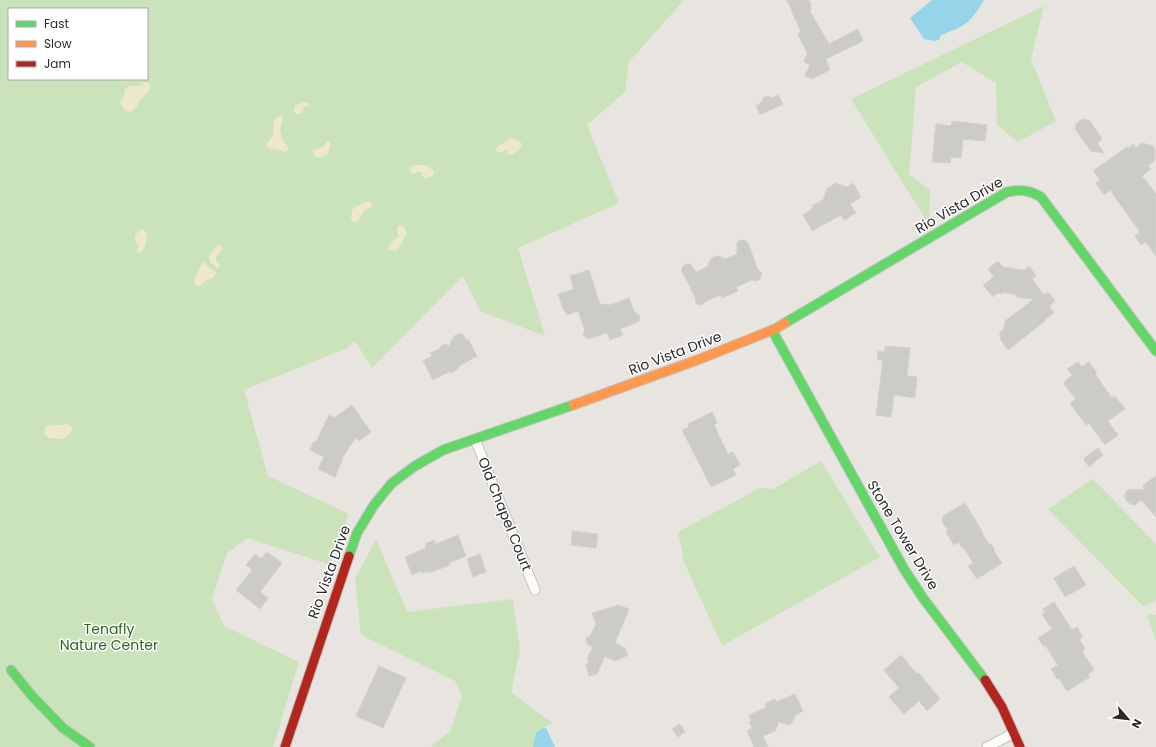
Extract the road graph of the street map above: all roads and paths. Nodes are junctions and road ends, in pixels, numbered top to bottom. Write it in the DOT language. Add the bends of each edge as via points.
graph roads {
  1 [pos="772,330"];
  2 [pos="1156,350"];
  3 [pos="475,439"];
  4 [pos="535,590"];
  5 [pos="11,670"];
  6 [pos="1014,733"];
  7 [pos="90,747"];
  8 [pos="285,747"];
  9 [pos="987,747"];
  10 [pos="1020,747"];
  1 -- 2 [label="street, Rio Vista Drive" via="1007,192 1026,190 1035,193 1047,204"];
  1 -- 3 [label="street, Rio Vista Drive" via="700,360"];
  1 -- 6 [label="street, Stone Tower Drive" via="904,568 923,598 984,678"];
  3 -- 4 [label="street, Old Chapel Court"];
  3 -- 8 [label="street, Rio Vista Drive" via="443,450 409,468 378,497 366,515 351,546"];
  5 -- 7 [label="street" via="63,728"];
  6 -- 9 [label="street"];
  6 -- 10 [label="street, Stone Tower Drive"];
}
